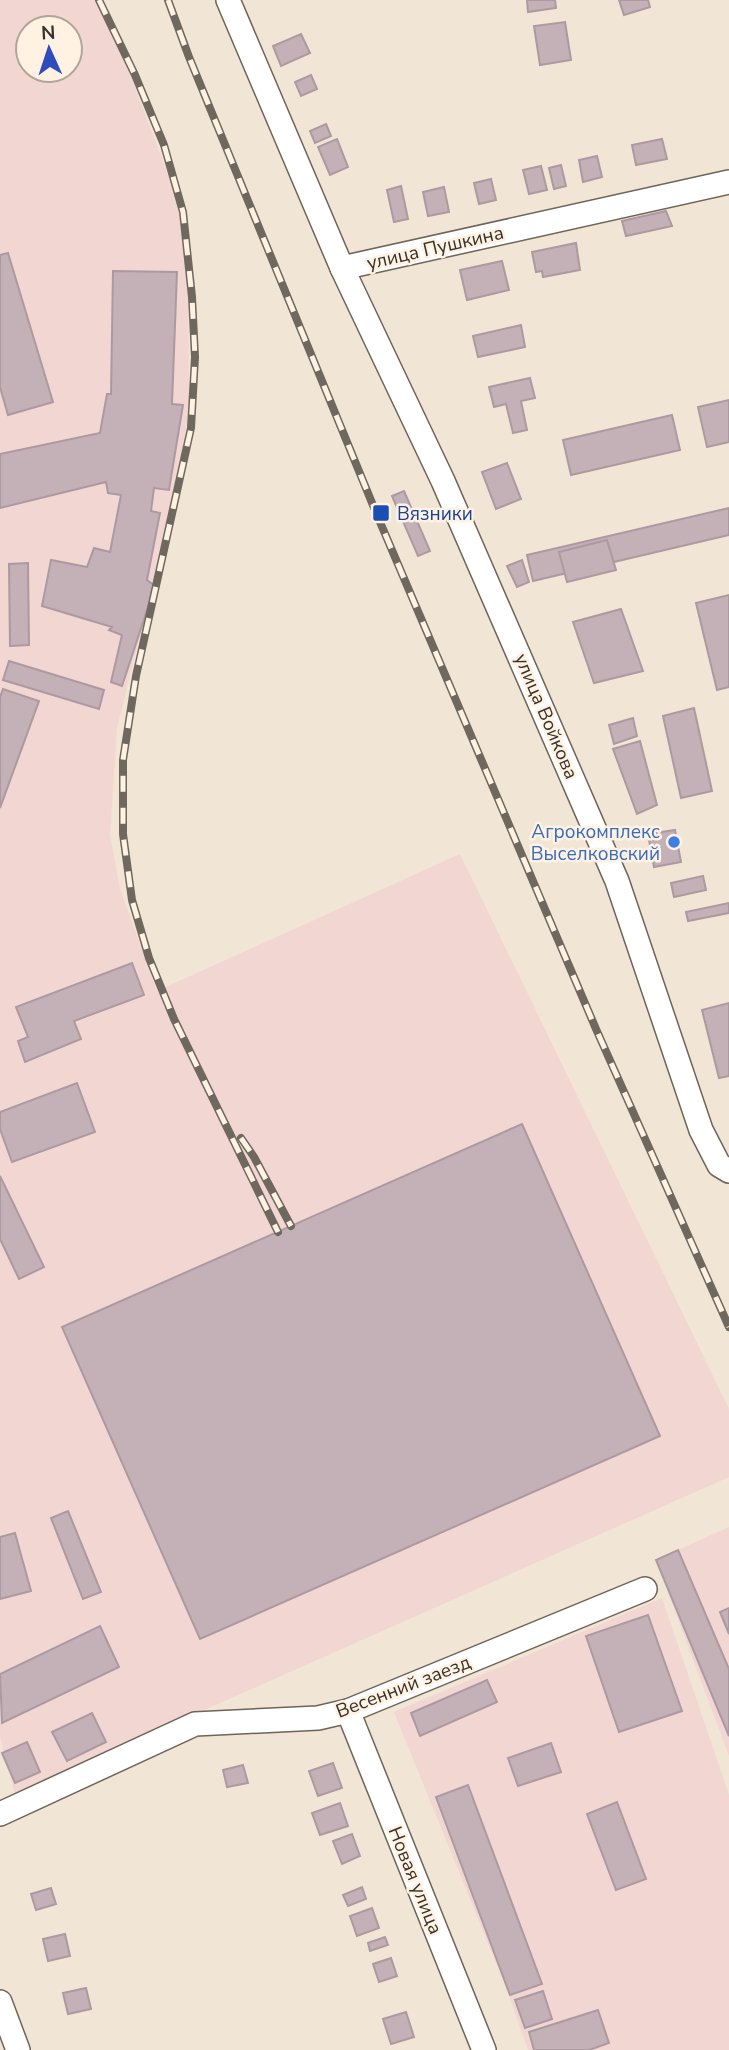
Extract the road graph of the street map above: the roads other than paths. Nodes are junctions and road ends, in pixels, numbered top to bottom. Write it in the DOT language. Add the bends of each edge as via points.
graph roads {
  1 [pos="228,0"];
  2 [pos="729,182"];
  3 [pos="342,268"];
  4 [pos="729,1171"];
  5 [pos="645,1589"];
  6 [pos="348,1711"];
  7 [pos="0,1814"];
  8 [pos="0,2002"];
  9 [pos="18,2050"];
  10 [pos="484,2050"];
  1 -- 3 [label="street, улица Пушкина"];
  2 -- 3 [label="street, улица Пушкина"];
  3 -- 4 [label="street, улица Войкова" via="443,481 612,868 701,1130 719,1165"];
  5 -- 6 [label="street, Весенний заезд"];
  6 -- 7 [label="street, Весенний заезд" via="318,1718 195,1724"];
  6 -- 10 [label="street, Новая улица"];
  8 -- 9 [label="street"];
}
